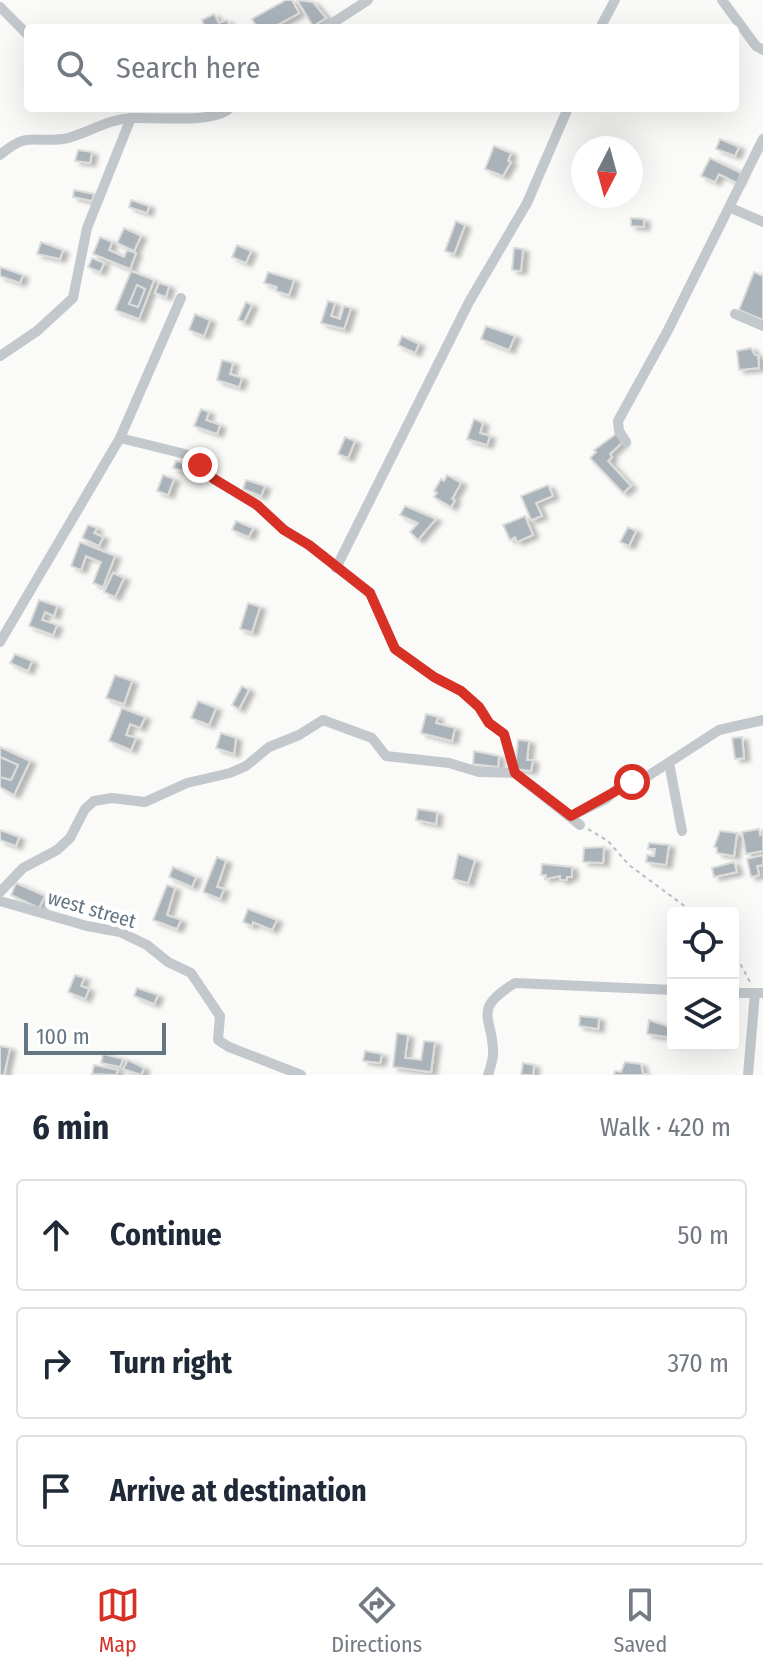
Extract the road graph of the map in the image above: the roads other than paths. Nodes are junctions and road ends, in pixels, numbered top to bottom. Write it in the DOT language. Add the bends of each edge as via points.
graph roads {
  1 [pos="368,0"];
  2 [pos="615,0"];
  3 [pos="722,0"];
  4 [pos="0,7"];
  5 [pos="331,24"];
  6 [pos="602,24"];
  7 [pos="24,31"];
  8 [pos="763,50"];
  9 [pos="226,112"];
  10 [pos="566,112"];
  11 [pos="131,118"];
  12 [pos="763,139"];
  13 [pos="0,155"];
  14 [pos="731,208"];
  15 [pos="763,222"];
  16 [pos="181,298"];
  17 [pos="735,314"];
  18 [pos="763,326"];
  19 [pos="0,356"];
  20 [pos="120,438"];
  21 [pos="626,442"];
  22 [pos="336,568"];
  23 [pos="0,642"];
  24 [pos="763,720"];
  25 [pos="669,763"];
  26 [pos="515,773"];
  27 [pos="571,816"];
  28 [pos="580,825"];
  29 [pos="682,831"];
  30 [pos="0,892"];
  31 [pos="0,901"];
  32 [pos="667,990"];
  33 [pos="759,993"];
  34 [pos="301,1075"];
  35 [pos="488,1075"];
  36 [pos="748,1075"];
  1 -- 5 [label="street"];
  2 -- 6 [label="street"];
  3 -- 8 [label="street"];
  4 -- 7 [label="street"];
  9 -- 11 [label="street"];
  10 -- 22 [label="street" via="527,203 469,302"];
  11 -- 13 [label="street" via="64,139 27,138"];
  11 -- 19 [label="street" via="87,228 73,298"];
  12 -- 14 [label="street"];
  14 -- 15 [label="street"];
  14 -- 21 [label="street" via="618,421"];
  16 -- 20 [label="street"];
  17 -- 18 [label="street"];
  20 -- 22 [label="street" via="185,454"];
  20 -- 23 [label="street"];
  22 -- 26 [label="street" via="370,593 395,649 461,691 504,734"];
  24 -- 25 [label="street" via="719,730"];
  25 -- 27 [label="street"];
  25 -- 29 [label="street"];
  26 -- 27 [label="street"];
  26 -- 30 [label="street" via="386,756 372,738 323,720 230,773 187,783 145,802 94,801 70,838 23,868"];
  27 -- 28 [label="street"];
  31 -- 34 [label="street, west street" via="120,932 147,945 199,982 220,1016 218,1040"];
  32 -- 35 [label="street" via="515,983 498,993 486,1015 493,1054"];
  33 -- 36 [label="street"];
}
